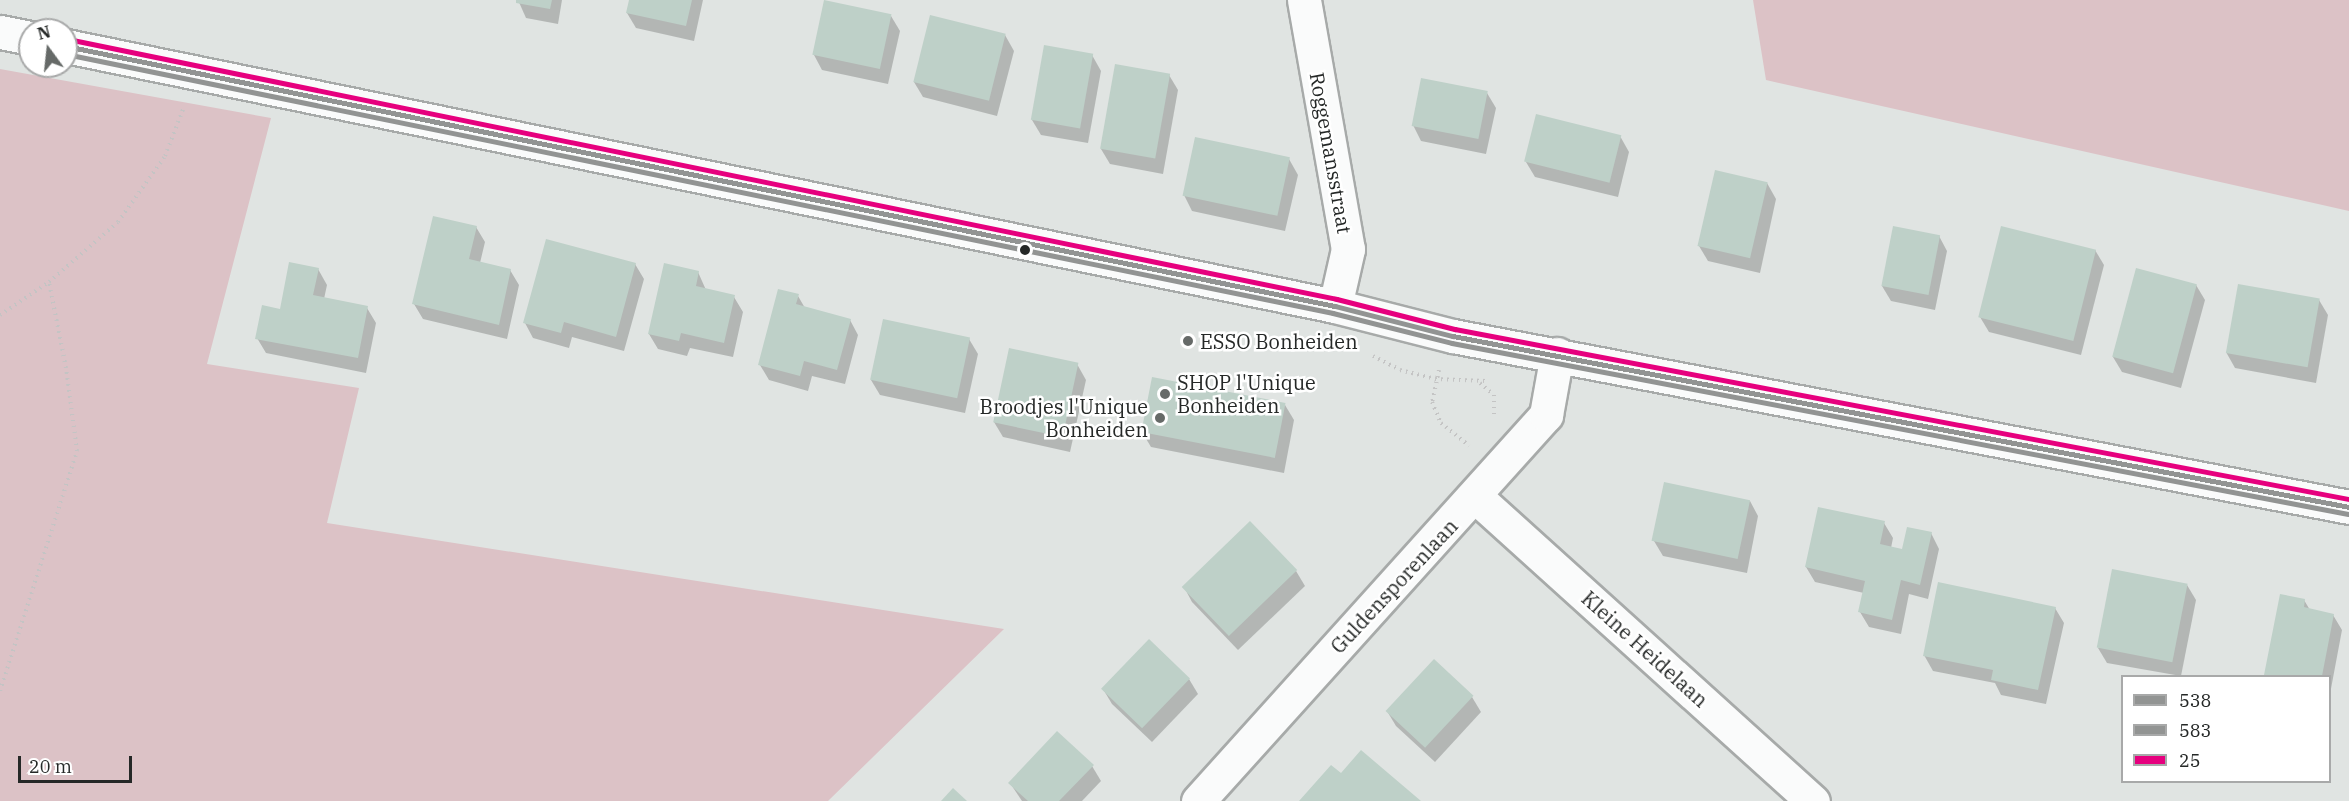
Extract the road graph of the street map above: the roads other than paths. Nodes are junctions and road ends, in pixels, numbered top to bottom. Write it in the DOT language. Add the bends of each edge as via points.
graph roads {
  1 [pos="1304,0"];
  2 [pos="0,32"];
  3 [pos="18,36"];
  4 [pos="78,48"];
  5 [pos="1335,306"];
  6 [pos="1557,354"];
  7 [pos="1476,496"];
  8 [pos="2349,507"];
  9 [pos="1198,801"];
  10 [pos="1813,801"];
  1 -- 5 [label="street, Roggemansstraat" via="1348,249"];
  2 -- 3 [label="street"];
  4 -- 5 [label="street"];
  5 -- 6 [label="street" via="1453,336"];
  6 -- 7 [label="street, Guldensporenlaan" via="1546,415"];
  6 -- 8 [label="street"];
  7 -- 9 [label="street, Guldensporenlaan"];
  7 -- 10 [label="street, Kleine Heidelaan"];
}
